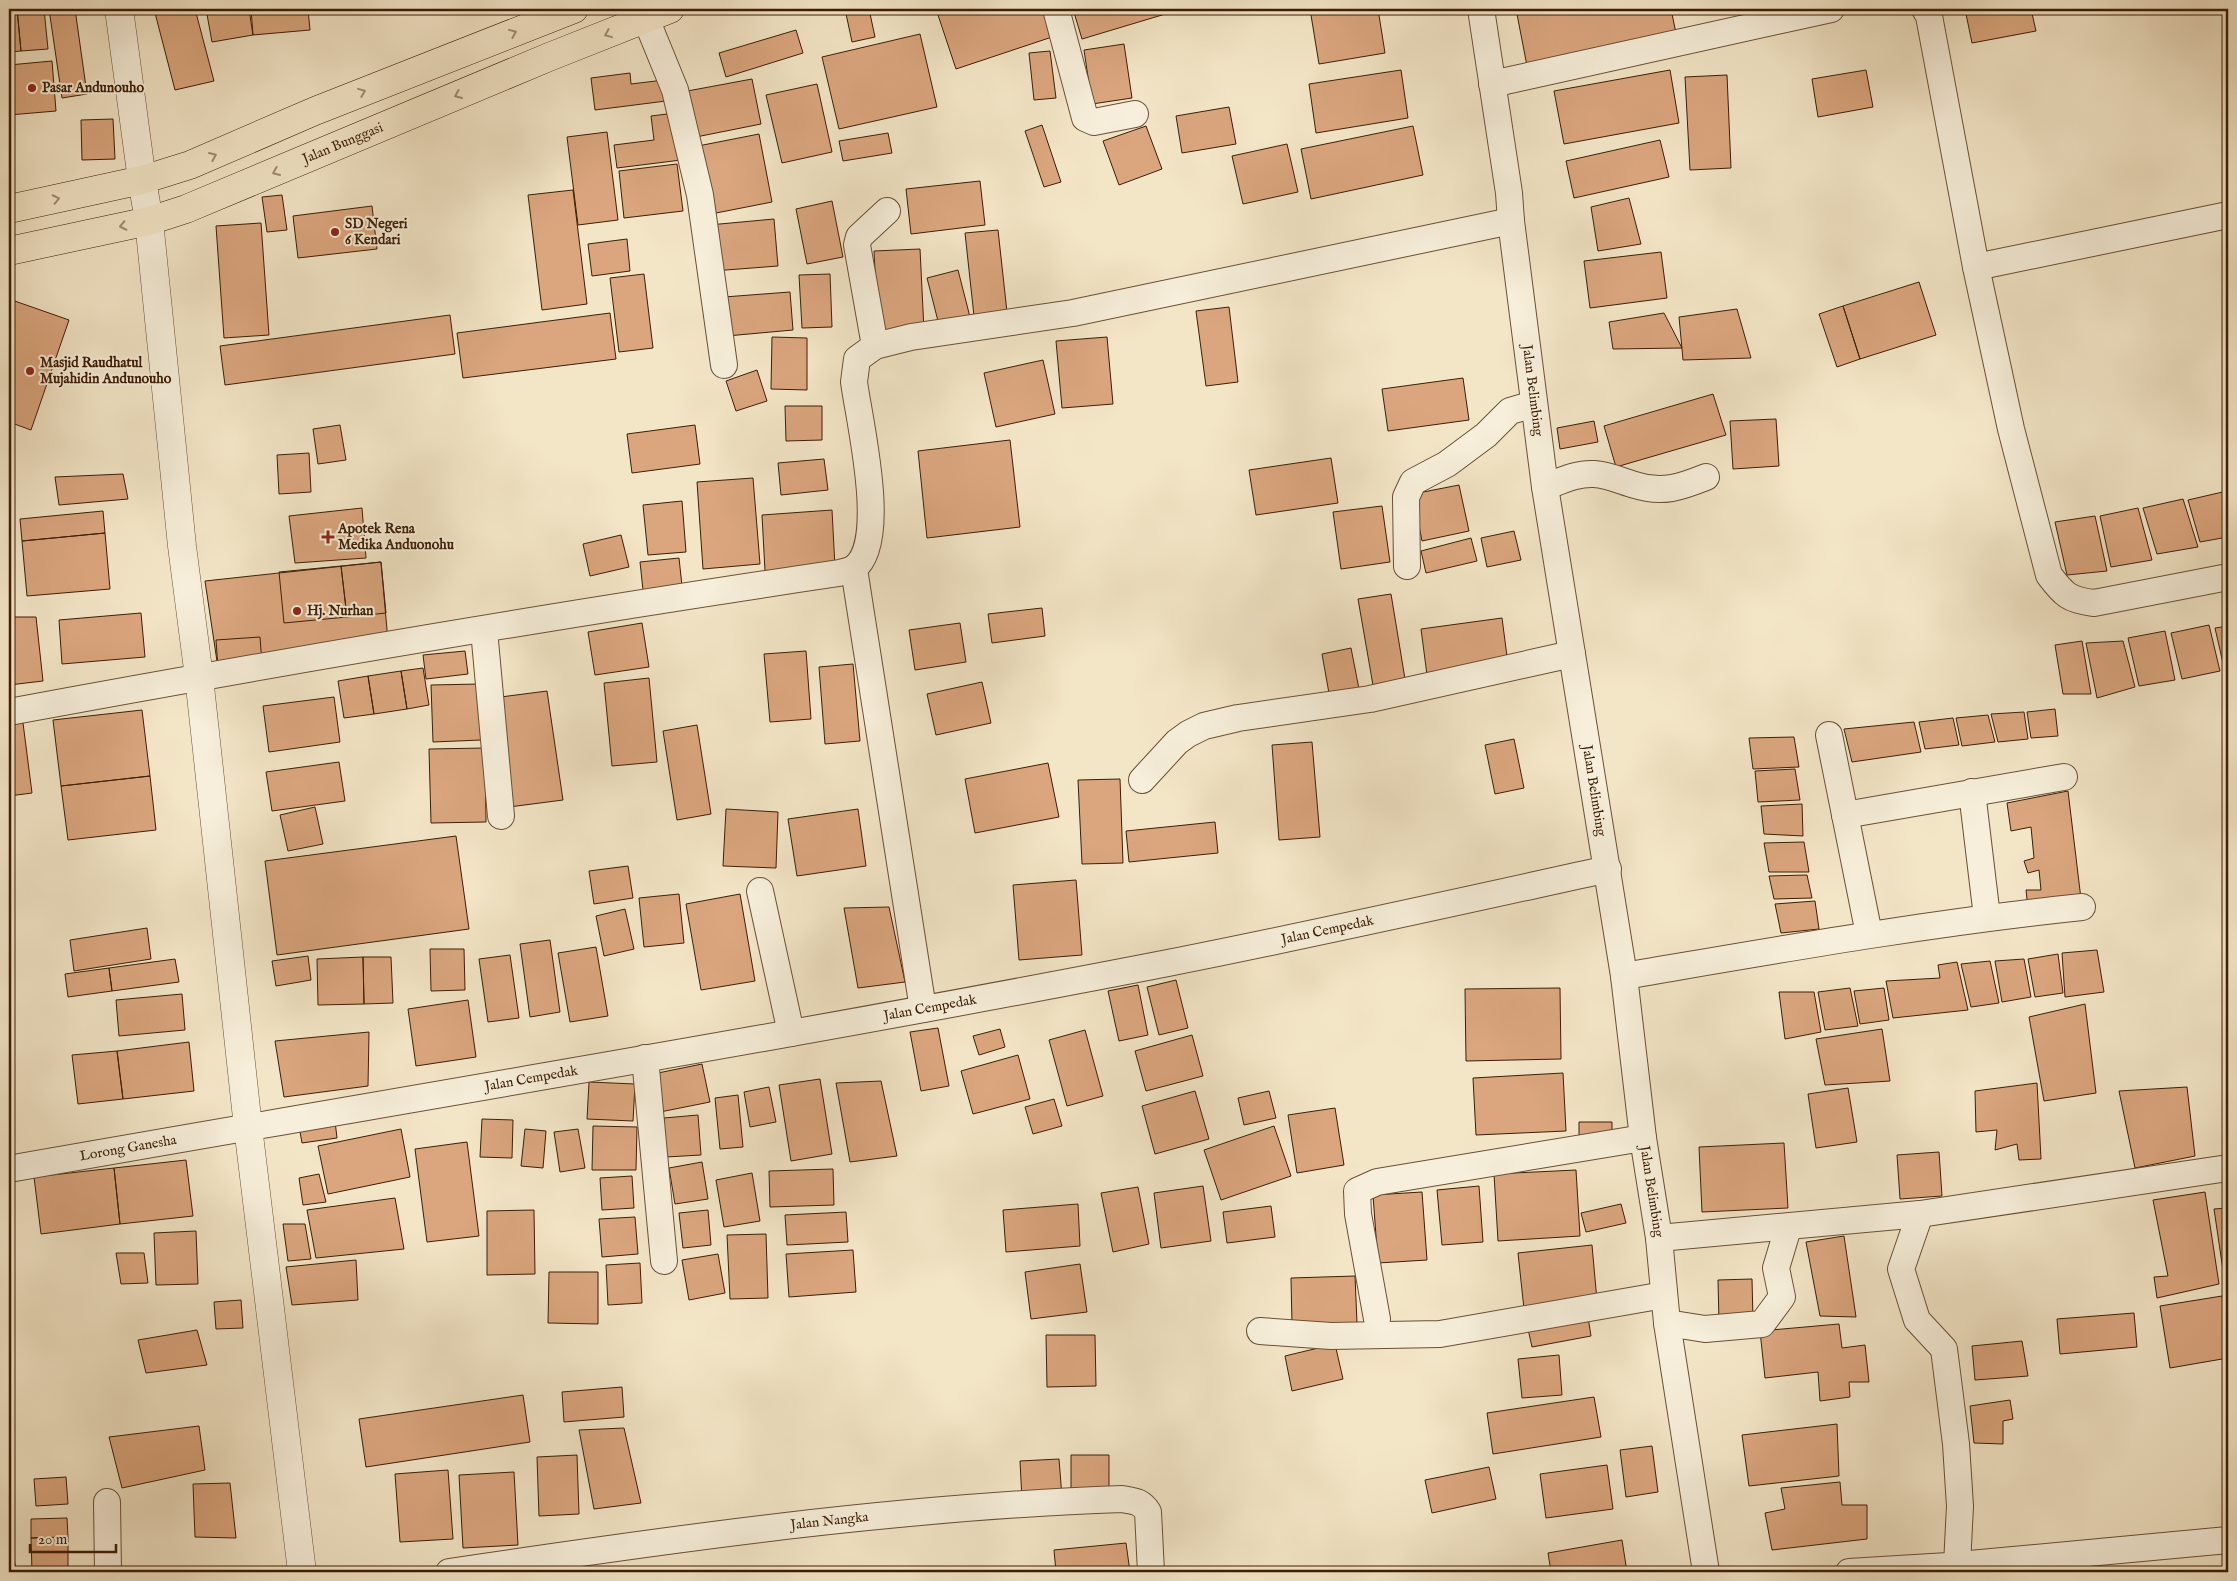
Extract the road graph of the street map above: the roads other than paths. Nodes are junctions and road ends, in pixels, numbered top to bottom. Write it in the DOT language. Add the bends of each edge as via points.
graph roads {
  1 [pos="119,9"];
  2 [pos="574,9"];
  3 [pos="1056,9"];
  4 [pos="1481,9"];
  5 [pos="1832,9"];
  6 [pos="1925,9"];
  7 [pos="658,14"];
  8 [pos="1492,84"];
  9 [pos="1135,114"];
  10 [pos="142,180"];
  11 [pos="9,209"];
  12 [pos="886,211"];
  13 [pos="2228,215"];
  14 [pos="150,221"];
  15 [pos="1511,221"];
  16 [pos="9,251"];
  17 [pos="1976,267"];
  18 [pos="875,346"];
  19 [pos="724,365"];
  20 [pos="1534,404"];
  21 [pos="1706,477"];
  22 [pos="1545,487"];
  23 [pos="1407,566"];
  24 [pos="854,569"];
  25 [pos="2228,577"];
  26 [pos="484,630"];
  27 [pos="1572,654"];
  28 [pos="199,677"];
  29 [pos="9,712"];
  30 [pos="1829,736"];
  31 [pos="2064,777"];
  32 [pos="1142,780"];
  33 [pos="1972,792"];
  34 [pos="1845,815"];
  35 [pos="501,816"];
  36 [pos="1608,869"];
  37 [pos="760,891"];
  38 [pos="2082,907"];
  39 [pos="1987,917"];
  40 [pos="1869,934"];
  41 [pos="1624,976"];
  42 [pos="923,1008"];
  43 [pos="791,1033"];
  44 [pos="645,1058"];
  45 [pos="248,1127"];
  46 [pos="1643,1138"];
  47 [pos="2228,1168"];
  48 [pos="9,1169"];
  49 [pos="1920,1214"];
  50 [pos="1788,1228"];
  51 [pos="1659,1238"];
  52 [pos="664,1261"];
  53 [pos="1664,1294"];
  54 [pos="1377,1319"];
  55 [pos="1667,1323"];
  56 [pos="1260,1331"];
  57 [pos="107,1502"];
  58 [pos="2228,1540"];
  59 [pos="1957,1565"];
  60 [pos="108,1572"];
  61 [pos="302,1572"];
  62 [pos="449,1572"];
  63 [pos="1151,1572"];
  64 [pos="1706,1572"];
  65 [pos="1849,1572"];
  1 -- 10 [label="street"];
  10 -- 2 [label="highway, one-way" via="190,166 315,111"];
  3 -- 9 [label="street" via="1085,118 1094,122"];
  4 -- 8 [label="street, Jalan Belimbing"];
  5 -- 8 [label="street"];
  6 -- 17 [label="street" via="1929,16"];
  7 -- 14 [label="highway, Jalan Bunggasi, one-way"];
  7 -- 19 [label="street" via="700,195"];
  8 -- 15 [label="street, Jalan Belimbing"];
  11 -- 10 [label="highway, one-way"];
  10 -- 14 [label="street"];
  12 -- 18 [label="street" via="859,237 857,245"];
  13 -- 17 [label="street"];
  14 -- 16 [label="highway, Jalan Bunggasi, one-way"];
  14 -- 28 [label="street" via="182,546"];
  15 -- 18 [label="street" via="1073,313 911,337"];
  15 -- 20 [label="street, Jalan Belimbing"];
  17 -- 25 [label="street" via="2011,429 2049,575 2062,593 2074,601 2094,604"];
  18 -- 24 [label="street" via="857,359 854,368 870,484 872,527 862,558"];
  20 -- 22 [label="street, Jalan Belimbing"];
  20 -- 23 [label="street" via="1510,411 1486,435 1448,464 1412,482 1406,497"];
  21 -- 22 [label="street" via="1666,490 1653,490 1593,474 1578,475"];
  22 -- 27 [label="street, Jalan Belimbing"];
  24 -- 26 [label="street"];
  24 -- 42 [label="street"];
  26 -- 28 [label="street"];
  26 -- 35 [label="street"];
  27 -- 32 [label="street" via="1370,699 1204,726 1177,742"];
  27 -- 36 [label="street, Jalan Belimbing"];
  28 -- 29 [label="street"];
  28 -- 45 [label="street"];
  30 -- 34 [label="street"];
  31 -- 33 [label="street"];
  33 -- 34 [label="street"];
  33 -- 39 [label="street"];
  34 -- 40 [label="street"];
  36 -- 41 [label="street, Jalan Belimbing"];
  36 -- 42 [label="street, Jalan Cempedak" via="1173,962"];
  37 -- 43 [label="street"];
  38 -- 39 [label="street"];
  39 -- 40 [label="street"];
  40 -- 41 [label="street"];
  41 -- 46 [label="street, Jalan Belimbing"];
  42 -- 43 [label="street, Jalan Cempedak"];
  43 -- 44 [label="street, Jalan Cempedak"];
  44 -- 45 [label="street, Jalan Cempedak"];
  44 -- 52 [label="street"];
  45 -- 48 [label="street, Lorong Ganesha"];
  45 -- 61 [label="street"];
  46 -- 51 [label="street, Jalan Belimbing"];
  46 -- 54 [label="street" via="1377,1182 1356,1191"];
  47 -- 49 [label="street"];
  49 -- 50 [label="street"];
  49 -- 59 [label="street" via="1901,1269 1918,1320 1944,1349 1960,1506"];
  50 -- 51 [label="street"];
  50 -- 55 [label="street" via="1776,1268 1782,1297 1762,1324 1705,1329"];
  51 -- 53 [label="street, Jalan Belimbing"];
  53 -- 55 [label="street, Jalan Belimbing"];
  53 -- 56 [label="street" via="1440,1334 1331,1336"];
  55 -- 64 [label="street, Jalan Belimbing"];
  57 -- 60 [label="street"];
  58 -- 59 [label="street"];
  59 -- 65 [label="street"];
  62 -- 63 [label="street, Jalan Nangka" via="837,1520 1122,1500 1137,1501 1148,1512"];
}
